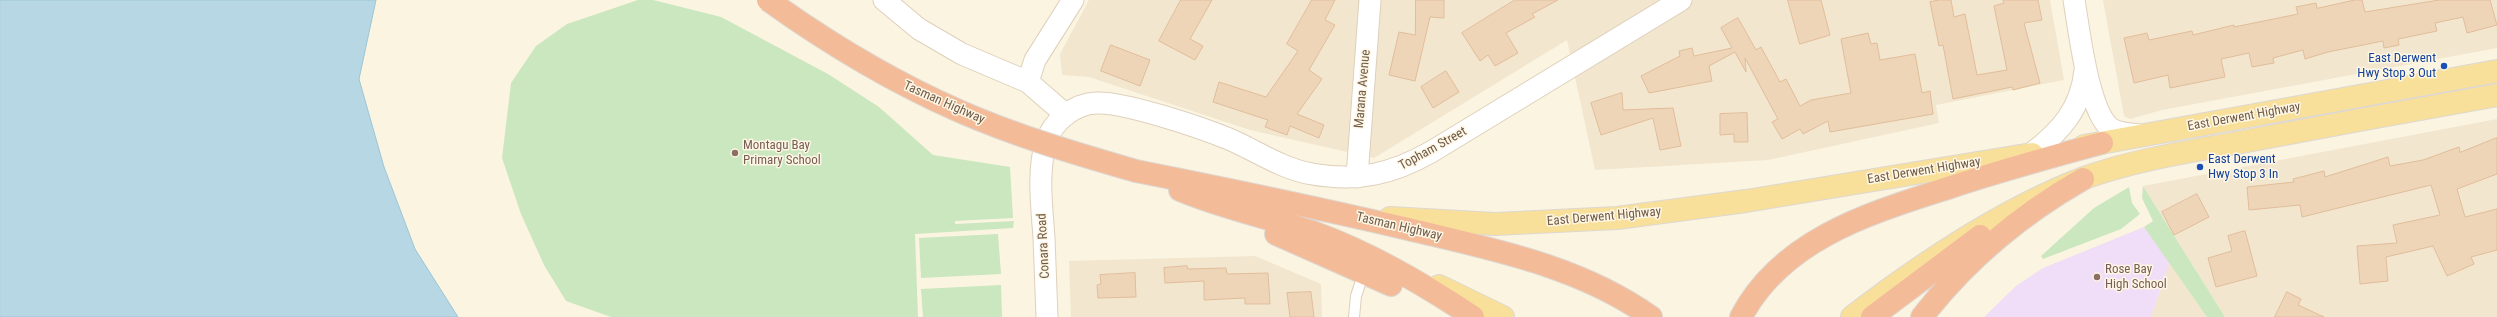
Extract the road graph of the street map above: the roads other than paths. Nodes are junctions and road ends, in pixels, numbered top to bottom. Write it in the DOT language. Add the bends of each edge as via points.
graph roads {
  1 [pos="768,0"];
  2 [pos="884,0"];
  3 [pos="1073,0"];
  4 [pos="1370,0"];
  5 [pos="1681,0"];
  6 [pos="2074,0"];
  7 [pos="2086,68"];
  8 [pos="2497,72"];
  9 [pos="1028,82"];
  10 [pos="2497,95"];
  11 [pos="1066,115"];
  12 [pos="2146,135"];
  13 [pos="2102,143"];
  14 [pos="2031,154"];
  15 [pos="1136,171"];
  16 [pos="1042,176"];
  17 [pos="1357,177"];
  18 [pos="2083,179"];
  19 [pos="2012,213"];
  20 [pos="1347,215"];
  21 [pos="1358,251"];
  22 [pos="1364,272"];
  23 [pos="1047,317"];
  24 [pos="1354,317"];
  25 [pos="1447,317"];
  26 [pos="1473,317"];
  27 [pos="1503,317"];
  28 [pos="1651,317"];
  29 [pos="1741,317"];
  30 [pos="1852,317"];
  31 [pos="1872,317"];
  32 [pos="1922,317"];
  1 -- 15 [label="highway, Tasman Highway, bridge" via="815,34 868,66 959,111 996,126"];
  2 -- 9 [label="street" via="919,29 962,54"];
  3 -- 9 [label="street" via="1035,60"];
  4 -- 17 [label="street, Marana Avenue"];
  5 -- 17 [label="street, Topham Street" via="1414,162 1395,170"];
  6 -- 7 [label="street"];
  7 -- 12 [label="street" via="2099,111 2106,124 2120,132"];
  7 -- 14 [label="street" via="2084,84 2074,112 2058,133"];
  8 -- 12 [label="main road, East Derwent Highway"];
  9 -- 11 [label="street"];
  10 -- 18 [label="main road, East Derwent Highway" via="2170,155"];
  11 -- 16 [label="street, Topham Street" via="1046,142"];
  11 -- 17 [label="street, Topham Street" via="1095,103 1124,106 1227,138 1296,170 1313,174"];
  12 -- 13 [label="main road, East Derwent Highway"];
  13 -- 14 [label="main road, East Derwent Highway"];
  13 -- 29 [label="highway" via="1978,178 1901,203 1842,226 1820,237 1782,265 1755,294"];
  14 -- 20 [label="main road, East Derwent Highway" via="1746,201 1617,218 1495,224"];
  15 -- 20 [label="highway, Tasman Highway"];
  15 -- 21 [label="highway, Tasman Highway" via="1214,204 1291,225"];
  15 -- 22 [label="highway"];
  16 -- 23 [label="street, Conara Road"];
  18 -- 19 [label="main road, East Derwent Highway"];
  18 -- 32 [label="highway" via="2037,207 1996,238 1950,282"];
  19 -- 30 [label="main road, East Derwent Highway" via="1929,261"];
  19 -- 31 [label="highway"];
  20 -- 28 [label="highway, Tasman Highway" via="1492,249 1540,263 1611,293"];
  21 -- 26 [label="highway, Tasman Highway" via="1434,292"];
  21 -- 27 [label="main road"];
  22 -- 24 [label="lane" via="1356,296"];
  22 -- 25 [label="highway"];
}
